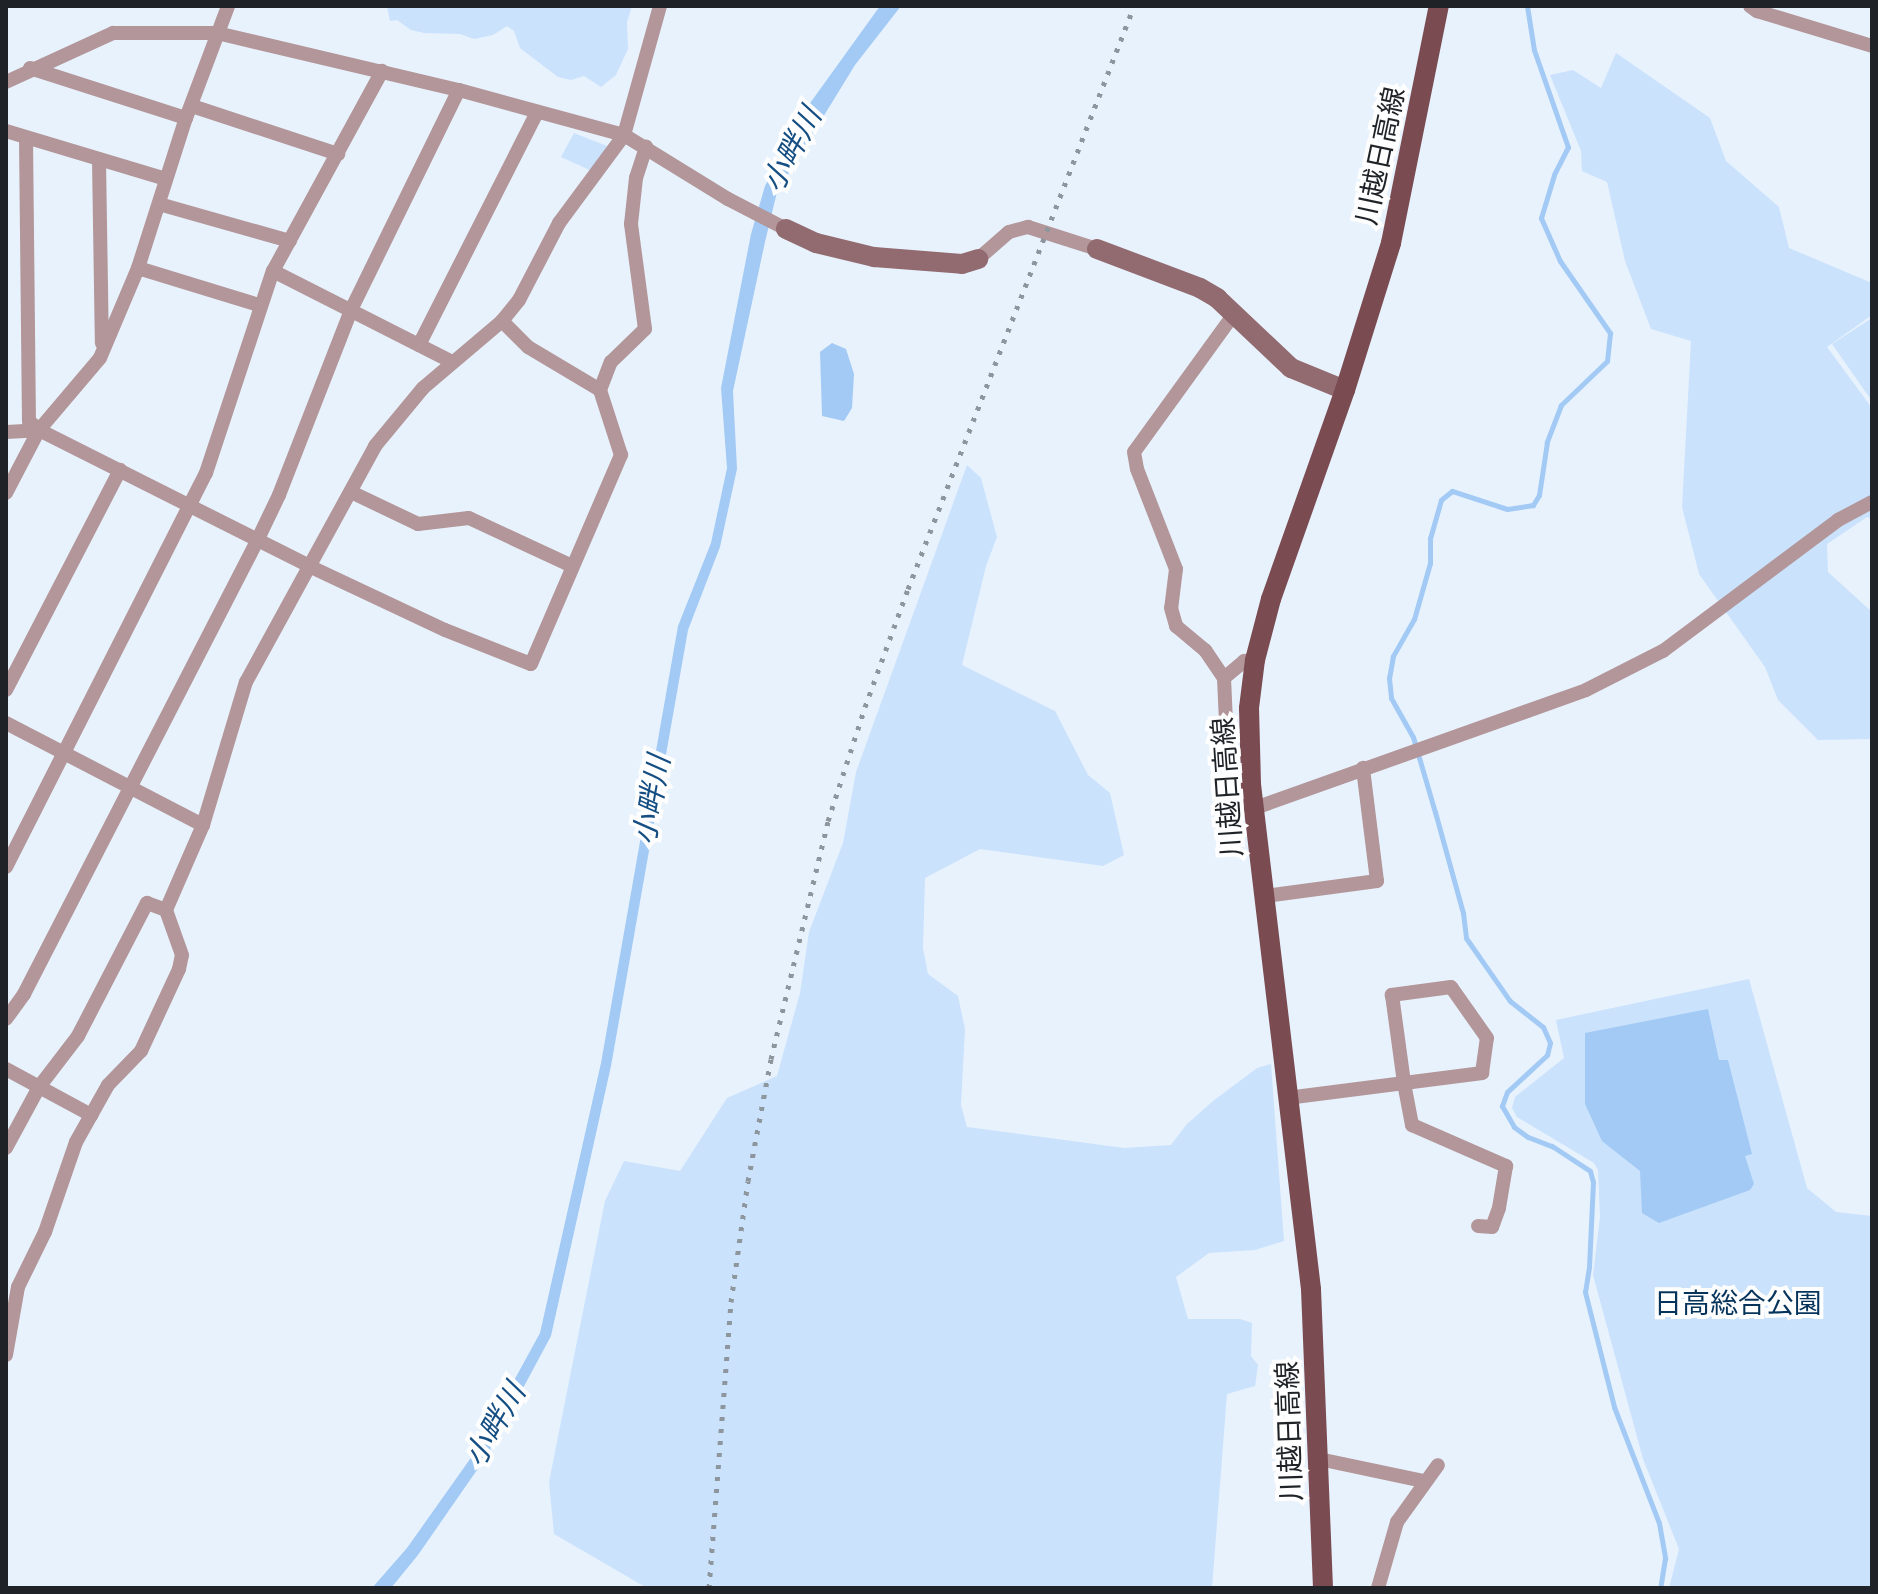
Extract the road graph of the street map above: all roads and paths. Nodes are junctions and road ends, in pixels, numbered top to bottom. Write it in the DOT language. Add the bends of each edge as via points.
graph roads {
  1 [pos="228,6"];
  2 [pos="660,6"];
  3 [pos="1439,6"];
  4 [pos="1750,6"];
  5 [pos="217,33"];
  6 [pos="1872,46"];
  7 [pos="30,68"];
  8 [pos="382,71"];
  9 [pos="6,82"];
  10 [pos="459,90"];
  11 [pos="189,112"];
  12 [pos="537,112"];
  13 [pos="6,131"];
  14 [pos="624,135"];
  15 [pos="26,138"];
  16 [pos="646,147"];
  17 [pos="338,154"];
  18 [pos="99,160"];
  19 [pos="166,179"];
  20 [pos="159,204"];
  21 [pos="784,229"];
  22 [pos="290,241"];
  23 [pos="1097,249"];
  24 [pos="978,259"];
  25 [pos="138,268"];
  26 [pos="273,271"];
  27 [pos="259,305"];
  28 [pos="351,310"];
  29 [pos="1234,314"];
  30 [pos="502,321"];
  31 [pos="419,345"];
  32 [pos="102,349"];
  33 [pos="452,362"];
  34 [pos="600,390"];
  35 [pos="1345,390"];
  36 [pos="39,430"];
  37 [pos="6,432"];
  38 [pos="120,470"];
  39 [pos="351,492"];
  40 [pos="6,493"];
  41 [pos="1872,502"];
  42 [pos="189,506"];
  43 [pos="257,541"];
  44 [pos="572,566"];
  45 [pos="311,567"];
  46 [pos="1255,660"];
  47 [pos="1224,678"];
  48 [pos="6,690"];
  49 [pos="6,723"];
  50 [pos="66,753"];
  51 [pos="1363,768"];
  52 [pos="1251,784"];
  53 [pos="130,788"];
  54 [pos="1255,808"];
  55 [pos="203,825"];
  56 [pos="6,867"];
  57 [pos="1265,896"];
  58 [pos="166,910"];
  59 [pos="6,1019"];
  60 [pos="6,1069"];
  61 [pos="1404,1083"];
  62 [pos="39,1087"];
  63 [pos="1287,1098"];
  64 [pos="91,1115"];
  65 [pos="6,1148"];
  66 [pos="1478,1226"];
  67 [pos="9,1318"];
  68 [pos="6,1355"];
  69 [pos="1319,1459"];
  70 [pos="1438,1465"];
  71 [pos="1423,1481"];
  72 [pos="1323,1588"];
  73 [pos="1378,1588"];
  1 -- 5 [label="street"];
  2 -- 14 [label="street"];
  3 -- 35 [label="main road, 川越日高線" via="1391,243"];
  4 -- 6 [label="street"];
  5 -- 7 [label="street" via="124,31"];
  5 -- 8 [label="street"];
  5 -- 11 [label="street"];
  7 -- 9 [label="street"];
  7 -- 11 [label="street"];
  8 -- 10 [label="street"];
  8 -- 17 [label="street"];
  10 -- 12 [label="street"];
  10 -- 28 [label="street"];
  11 -- 17 [label="street"];
  11 -- 19 [label="street"];
  12 -- 14 [label="street"];
  12 -- 31 [label="street"];
  13 -- 15 [label="street"];
  14 -- 16 [label="street"];
  14 -- 30 [label="street" via="559,223 519,300"];
  15 -- 18 [label="street"];
  15 -- 36 [label="street" via="29,421"];
  16 -- 21 [label="street"];
  16 -- 34 [label="street" via="631,224 645,329 611,362"];
  17 -- 22 [label="street"];
  18 -- 19 [label="street"];
  18 -- 32 [label="street"];
  19 -- 20 [label="street"];
  20 -- 22 [label="street"];
  20 -- 25 [label="street"];
  21 -- 24 [label="street" via="828,247 874,257 962,264"];
  22 -- 26 [label="street"];
  23 -- 24 [label="street" via="1028,227 1009,232"];
  23 -- 29 [label="street" via="1185,279"];
  25 -- 27 [label="street"];
  25 -- 32 [label="street"];
  26 -- 27 [label="street"];
  26 -- 28 [label="street"];
  27 -- 42 [label="street" via="206,473"];
  28 -- 31 [label="street"];
  28 -- 43 [label="street"];
  29 -- 35 [label="street" via="1291,368"];
  29 -- 47 [label="street" via="1134,452 1176,569 1171,608 1176,626 1205,650"];
  30 -- 33 [label="street"];
  30 -- 34 [label="street" via="528,347"];
  31 -- 33 [label="street"];
  32 -- 36 [label="street"];
  33 -- 39 [label="street" via="399,413"];
  34 -- 44 [label="street" via="621,455"];
  35 -- 46 [label="main road, 川越日高線" via="1271,599"];
  36 -- 37 [label="street"];
  36 -- 38 [label="street"];
  36 -- 40 [label="street"];
  38 -- 42 [label="street"];
  38 -- 48 [label="street"];
  39 -- 44 [label="street" via="418,524 469,518"];
  39 -- 45 [label="street"];
  41 -- 51 [label="street" via="1838,520 1663,651 1586,690"];
  42 -- 43 [label="street"];
  42 -- 50 [label="street"];
  43 -- 45 [label="street"];
  43 -- 53 [label="street"];
  44 -- 45 [label="street" via="531,664"];
  45 -- 55 [label="street" via="246,682"];
  46 -- 47 [label="street" via="1244,661"];
  46 -- 52 [label="main road, 川越日高線" via="1249,708"];
  47 -- 52 [label="street" via="1228,765 1239,781"];
  49 -- 50 [label="street"];
  50 -- 53 [label="street"];
  50 -- 56 [label="street"];
  51 -- 54 [label="street"];
  51 -- 57 [label="street" via="1377,881"];
  52 -- 54 [label="main road, 川越日高線"];
  53 -- 55 [label="street"];
  53 -- 59 [label="street" via="24,994"];
  54 -- 57 [label="main road, 川越日高線"];
  55 -- 58 [label="street"];
  57 -- 63 [label="main road, 川越日高線"];
  58 -- 62 [label="street" via="147,903 78,1036"];
  58 -- 64 [label="street" via="182,955 179,969 141,1051 108,1085"];
  60 -- 62 [label="street"];
  61 -- 61 [label="street" via="1482,1073 1487,1038 1451,987 1392,995"];
  61 -- 63 [label="street"];
  61 -- 66 [label="street" via="1412,1125 1506,1166 1492,1227"];
  62 -- 64 [label="street"];
  62 -- 65 [label="street"];
  63 -- 69 [label="main road, 川越日高線" via="1311,1289"];
  64 -- 67 [label="street"];
  67 -- 68 [label="street"];
  69 -- 71 [label="street"];
  69 -- 72 [label="main road, 川越日高線"];
  70 -- 71 [label="street"];
  71 -- 73 [label="street" via="1397,1522"];
}
